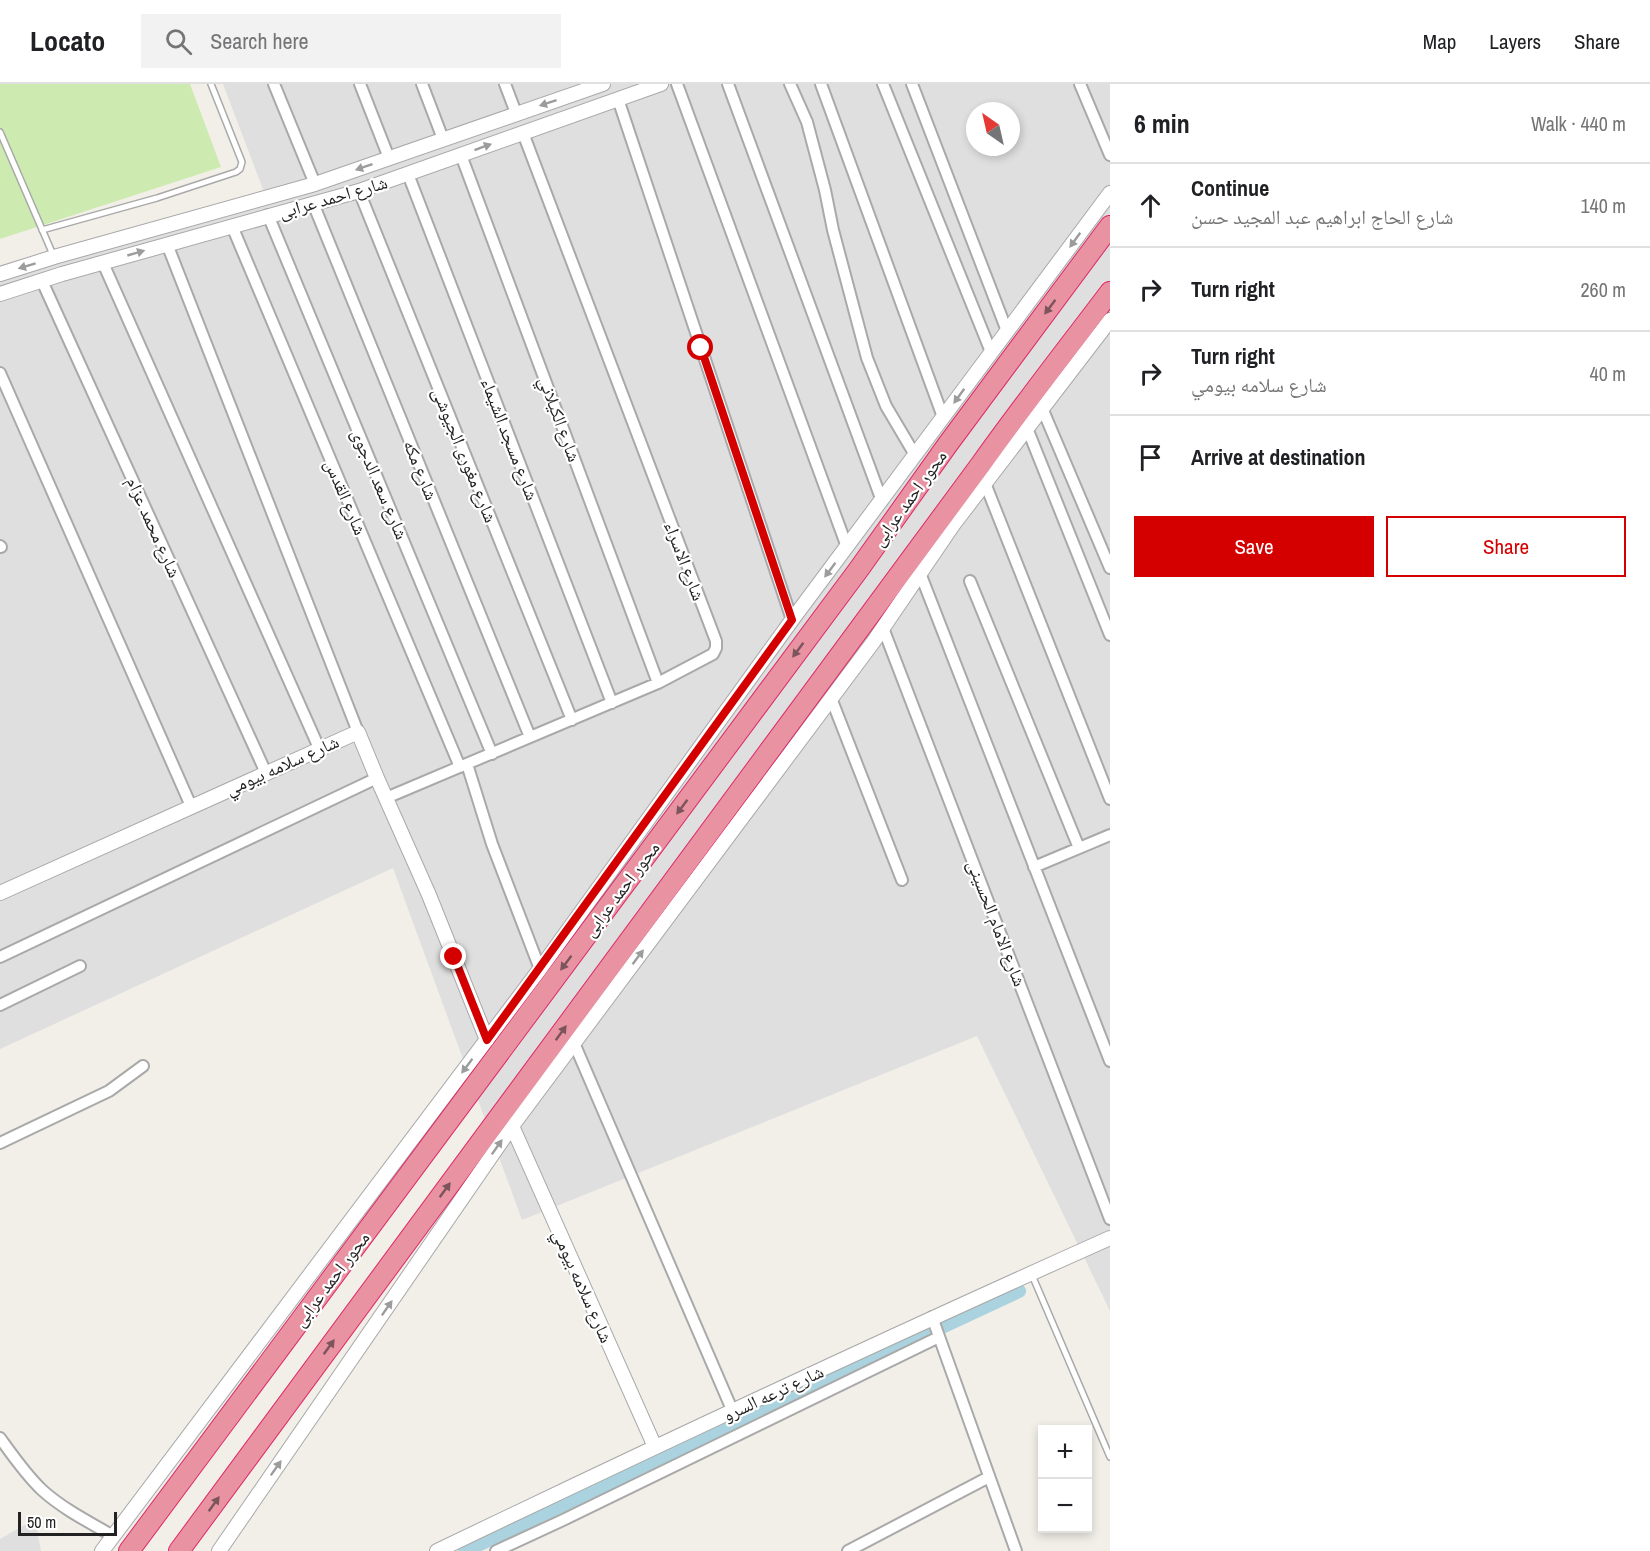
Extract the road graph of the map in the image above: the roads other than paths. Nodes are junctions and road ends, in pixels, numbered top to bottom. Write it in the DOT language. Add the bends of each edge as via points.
graph roads {
  1 [pos="211,84"];
  2 [pos="274,84"];
  3 [pos="360,84"];
  4 [pos="422,84"];
  5 [pos="505,84"];
  6 [pos="603,84"];
  7 [pos="661,84"];
  8 [pos="677,84"];
  9 [pos="728,84"];
  10 [pos="790,84"];
  11 [pos="821,84"];
  12 [pos="882,84"];
  13 [pos="912,84"];
  14 [pos="1080,84"];
  15 [pos="568,90"];
  16 [pos="618,99"];
  17 [pos="516,113"];
  18 [pos="0,132"];
  19 [pos="523,133"];
  20 [pos="443,139"];
  21 [pos="422,147"];
  22 [pos="461,155"];
  23 [pos="1110,155"];
  24 [pos="389,158"];
  25 [pos="430,167"];
  26 [pos="408,174"];
  27 [pos="315,184"];
  28 [pos="359,191"];
  29 [pos="1110,193"];
  30 [pos="313,203"];
  31 [pos="268,215"];
  32 [pos="232,226"];
  33 [pos="1110,226"];
  34 [pos="42,230"];
  35 [pos="167,244"];
  36 [pos="54,257"];
  37 [pos="103,263"];
  38 [pos="0,274"];
  39 [pos="62,274"];
  40 [pos="42,281"];
  41 [pos="1110,292"];
  42 [pos="0,294"];
  43 [pos="1110,320"];
  44 [pos="1007,331"];
  45 [pos="991,352"];
  46 [pos="0,373"];
  47 [pos="1042,408"];
  48 [pos="944,417"];
  49 [pos="1027,428"];
  50 [pos="915,455"];
  51 [pos="985,483"];
  52 [pos="882,501"];
  53 [pos="847,547"];
  54 [pos="1110,568"];
  55 [pos="920,573"];
  56 [pos="970,581"];
  57 [pos="792,620"];
  58 [pos="883,628"];
  59 [pos="1110,635"];
  60 [pos="658,683"];
  61 [pos="831,698"];
  62 [pos="612,703"];
  63 [pos="572,720"];
  64 [pos="358,732"];
  65 [pos="530,737"];
  66 [pos="319,748"];
  67 [pos="492,754"];
  68 [pos="463,766"];
  69 [pos="266,773"];
  70 [pos="377,778"];
  71 [pos="386,798"];
  72 [pos="1110,799"];
  73 [pos="191,806"];
  74 [pos="1110,835"];
  75 [pos="1079,848"];
  76 [pos="1034,867"];
  77 [pos="902,880"];
  78 [pos="0,893"];
  79 [pos="0,957"];
  80 [pos="80,966"];
  81 [pos="540,969"];
  82 [pos="0,1005"];
  83 [pos="487,1040"];
  84 [pos="574,1043"];
  85 [pos="1110,1062"];
  86 [pos="143,1066"];
  87 [pos="512,1126"];
  88 [pos="0,1143"];
  89 [pos="1110,1218"];
  90 [pos="1110,1238"];
  91 [pos="1032,1273"];
  92 [pos="932,1317"];
  93 [pos="939,1337"];
  94 [pos="733,1412"];
  95 [pos="0,1438"];
  96 [pos="655,1447"];
  97 [pos="1110,1457"];
  98 [pos="989,1477"];
  99 [pos="113,1536"];
  100 [pos="102,1551"];
  101 [pos="129,1551"];
  102 [pos="179,1551"];
  103 [pos="219,1551"];
  104 [pos="437,1551"];
  105 [pos="496,1551"];
  106 [pos="848,1551"];
  107 [pos="1016,1551"];
  1 -- 34 [label="lane" via="242,162 240,169 157,198"];
  2 -- 27 [label="street"];
  3 -- 24 [label="street"];
  4 -- 20 [label="street"];
  5 -- 17 [label="street"];
  6 -- 15 [label="street, شارع احمد عرابى"];
  7 -- 16 [label="street, شارع احمد عرابى"];
  8 -- 53 [label="street"];
  9 -- 52 [label="street"];
  10 -- 50 [label="street" via="807,122 867,358 886,406"];
  11 -- 48 [label="street"];
  12 -- 45 [label="street"];
  13 -- 44 [label="street"];
  14 -- 23 [label="street"];
  15 -- 17 [label="street, شارع احمد عرابى, one-way"];
  16 -- 19 [label="street, شارع احمد عرابى"];
  16 -- 57 [label="street"];
  17 -- 20 [label="street, شارع احمد عرابى"];
  18 -- 34 [label="lane"];
  22 -- 19 [label="street, شارع احمد عرابى, one-way"];
  19 -- 60 [label="street, شارع الاسراء" via="716,641 713,654"];
  20 -- 21 [label="street, شارع احمد عرابى"];
  21 -- 24 [label="street, شارع احمد عرابى"];
  21 -- 25 [label="street"];
  22 -- 25 [label="street, شارع احمد عرابى"];
  22 -- 60 [label="street, شارع الكيلاني"];
  24 -- 27 [label="street, شارع احمد عرابى, one-way"];
  25 -- 26 [label="street, شارع احمد عرابى"];
  26 -- 28 [label="street, شارع احمد عرابى"];
  26 -- 62 [label="street, شارع مسجد الشيماء"];
  27 -- 36 [label="street, شارع احمد عرابى"];
  28 -- 30 [label="street, شارع احمد عرابى"];
  28 -- 63 [label="street, شارع مغورى الجيوشى"];
  29 -- 44 [label="street, one-way"];
  30 -- 31 [label="street, شارع احمد عرابى"];
  30 -- 65 [label="street, شارع مكه"];
  31 -- 32 [label="street, شارع احمد عرابى"];
  31 -- 67 [label="street, شارع سعد الدجوى"];
  32 -- 35 [label="street, شارع احمد عرابى"];
  32 -- 68 [label="street, شارع القدس"];
  33 -- 101 [label="highway, محور احمد عرابى, one-way"];
  34 -- 36 [label="lane"];
  37 -- 35 [label="street, شارع احمد عرابى, one-way"];
  35 -- 64 [label="street"];
  36 -- 38 [label="street, شارع احمد عرابى, one-way"];
  36 -- 39 [label="street"];
  37 -- 39 [label="street, شارع احمد عرابى"];
  37 -- 66 [label="street"];
  39 -- 40 [label="street, شارع احمد عرابى"];
  40 -- 42 [label="street, شارع احمد عرابى"];
  40 -- 69 [label="street, شارع محمد عزام"];
  102 -- 41 [label="highway, محور احمد عرابى, one-way"];
  43 -- 47 [label="street"];
  44 -- 45 [label="street"];
  45 -- 48 [label="street, one-way"];
  46 -- 73 [label="street"];
  47 -- 49 [label="street"];
  47 -- 54 [label="street"];
  48 -- 50 [label="street"];
  49 -- 51 [label="street"];
  49 -- 59 [label="street"];
  50 -- 52 [label="street"];
  51 -- 55 [label="street"];
  51 -- 72 [label="street"];
  52 -- 53 [label="street"];
  53 -- 57 [label="street, one-way"];
  55 -- 58 [label="street"];
  55 -- 76 [label="street"];
  56 -- 75 [label="street"];
  57 -- 81 [label="street"];
  58 -- 61 [label="street"];
  58 -- 89 [label="street, شارع الامام الحسينى"];
  60 -- 62 [label="street, شارع الاسراء"];
  61 -- 77 [label="street"];
  84 -- 61 [label="street, one-way"];
  62 -- 63 [label="street, شارع الاسراء"];
  63 -- 65 [label="street, شارع الاسراء"];
  64 -- 66 [label="street, شارع سلامه بيومي"];
  64 -- 70 [label="street, شارع سلامه بيومي"];
  65 -- 67 [label="street, شارع الاسراء"];
  66 -- 69 [label="street, شارع سلامه بيومي"];
  67 -- 68 [label="street, شارع الاسراء"];
  68 -- 71 [label="street, شارع الاسراء"];
  68 -- 81 [label="street, شارع القدس"];
  69 -- 73 [label="street, شارع سلامه بيومي"];
  70 -- 71 [label="street, شارع سلامه بيومي"];
  70 -- 79 [label="street"];
  71 -- 83 [label="street, شارع سلامه بيومي"];
  73 -- 78 [label="street, شارع سلامه بيومي"];
  74 -- 75 [label="street"];
  75 -- 76 [label="street"];
  76 -- 85 [label="street"];
  80 -- 82 [label="street"];
  81 -- 83 [label="street"];
  83 -- 99 [label="street, one-way"];
  84 -- 87 [label="street"];
  84 -- 94 [label="street"];
  86 -- 88 [label="street" via="109,1091"];
  87 -- 96 [label="street, شارع سلامه بيومي"];
  103 -- 87 [label="street, one-way"];
  90 -- 91 [label="street, شارع ترعه السرو"];
  91 -- 92 [label="street, شارع ترعه السرو"];
  91 -- 97 [label="lane"];
  92 -- 93 [label="street"];
  92 -- 94 [label="street, شارع ترعه السرو"];
  93 -- 98 [label="street"];
  93 -- 105 [label="street, شارع ترعه السرو"];
  94 -- 96 [label="street, شارع ترعه السرو"];
  95 -- 99 [label="street" via="42,1490"];
  96 -- 104 [label="street, شارع ترعه السرو"];
  98 -- 106 [label="street"];
  98 -- 107 [label="street"];
  99 -- 100 [label="street"];
}
